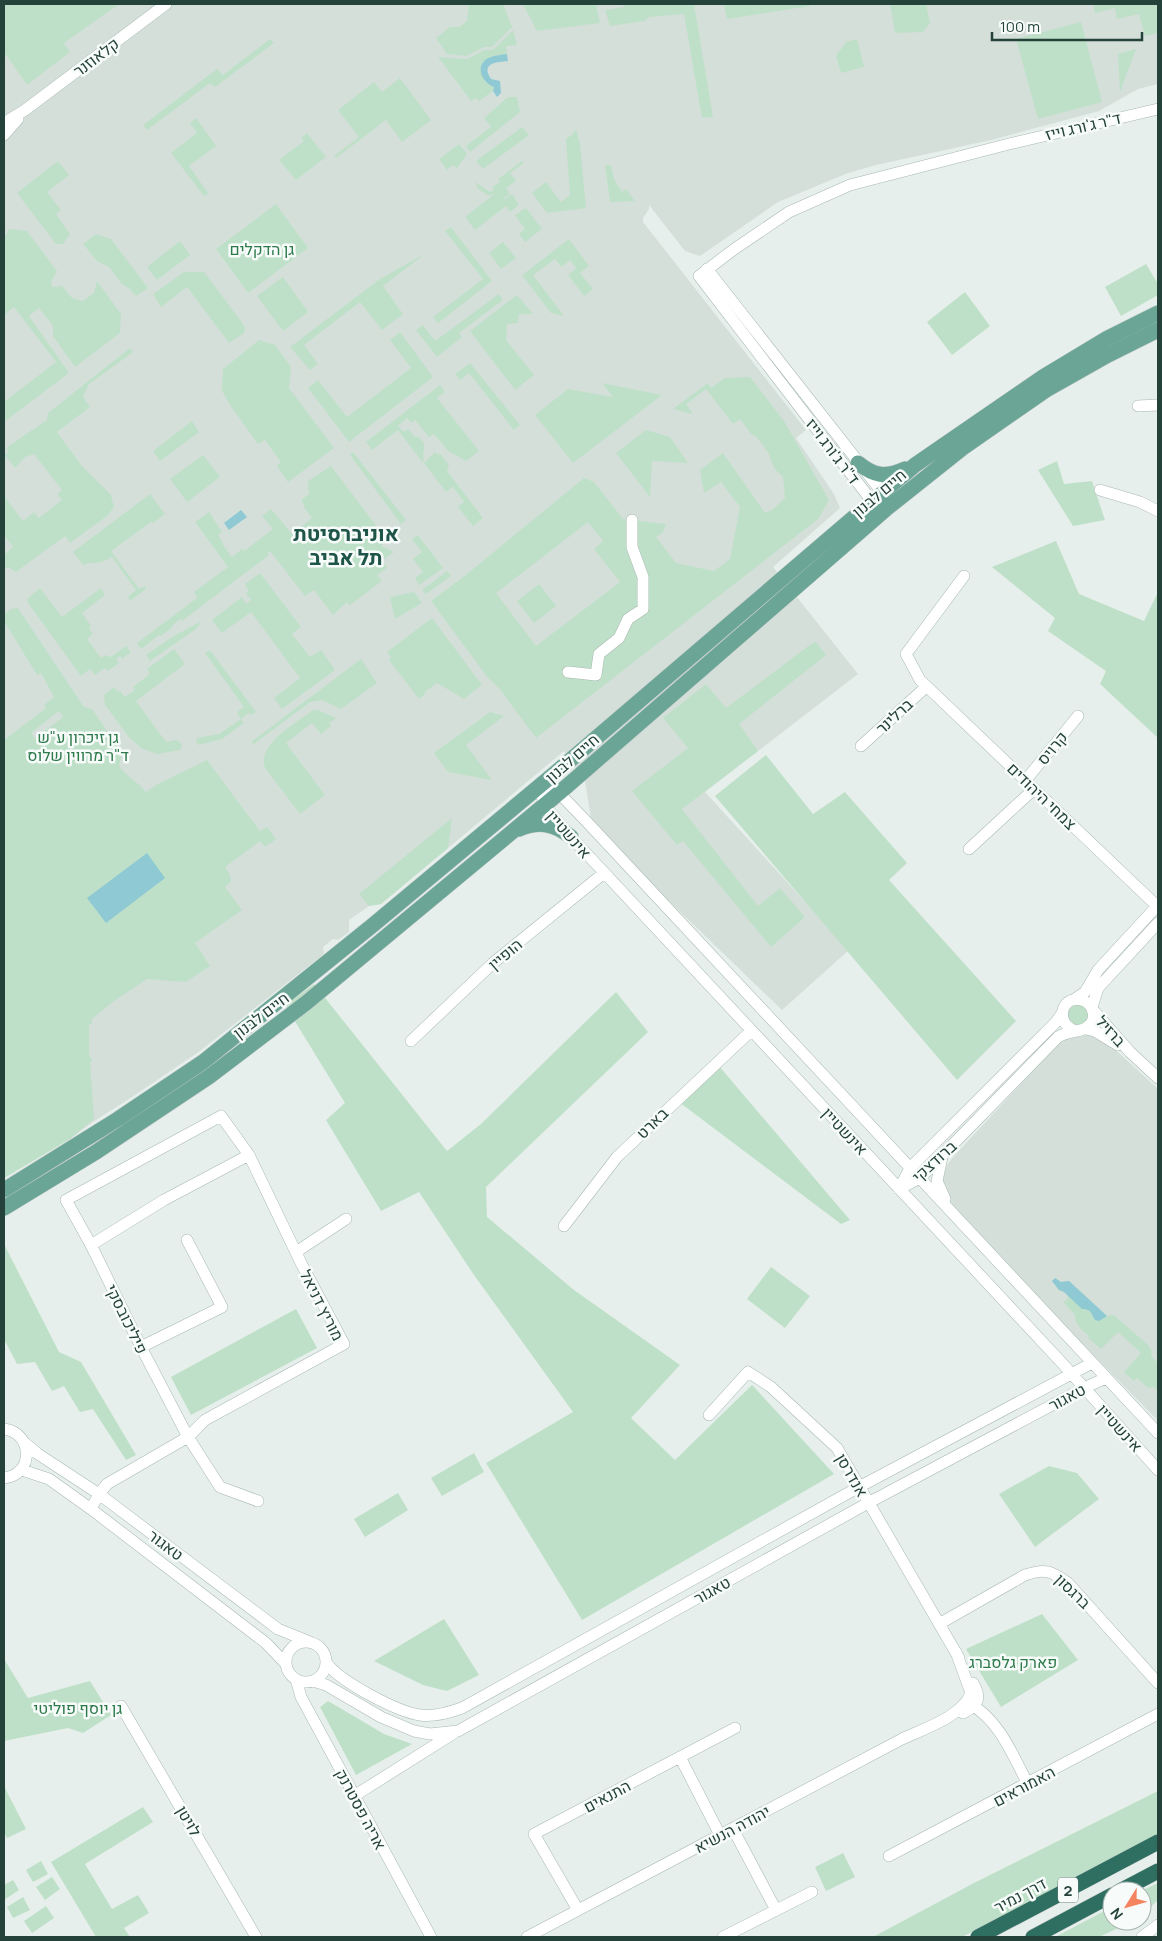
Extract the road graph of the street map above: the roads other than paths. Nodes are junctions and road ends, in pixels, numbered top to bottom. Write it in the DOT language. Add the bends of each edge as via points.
graph roads {
  1 [pos="166,4"];
  2 [pos="1158,108"];
  3 [pos="25,110"];
  4 [pos="4,123"];
  5 [pos="4,135"];
  6 [pos="733,250"];
  7 [pos="703,273"];
  8 [pos="729,298"];
  9 [pos="1158,313"];
  10 [pos="1158,330"];
  11 [pos="1158,405"];
  12 [pos="1138,406"];
  13 [pos="858,462"];
  14 [pos="915,464"];
  15 [pos="1100,490"];
  16 [pos="876,496"];
  17 [pos="886,509"];
  18 [pos="1158,510"];
  19 [pos="632,520"];
  20 [pos="964,576"];
  21 [pos="568,672"];
  22 [pos="926,687"];
  23 [pos="1078,716"];
  24 [pos="861,746"];
  25 [pos="1025,781"];
  26 [pos="540,785"];
  27 [pos="1034,789"];
  28 [pos="559,793"];
  29 [pos="544,805"];
  30 [pos="513,832"];
  31 [pos="571,837"];
  32 [pos="969,849"];
  33 [pos="604,873"];
  34 [pos="1158,906"];
  35 [pos="1158,923"];
  36 [pos="1075,999"];
  37 [pos="1092,1009"];
  38 [pos="1062,1013"];
  39 [pos="1081,1030"];
  40 [pos="751,1031"];
  41 [pos="411,1041"];
  42 [pos="1130,1052"];
  43 [pos="1158,1078"];
  44 [pos="249,1154"];
  45 [pos="942,1156"];
  46 [pos="910,1168"];
  47 [pos="920,1178"];
  48 [pos="899,1189"];
  49 [pos="4,1190"];
  50 [pos="66,1200"];
  51 [pos="4,1208"];
  52 [pos="953,1213"];
  53 [pos="346,1219"];
  54 [pos="564,1226"];
  55 [pos="187,1240"];
  56 [pos="91,1245"];
  57 [pos="296,1252"];
  58 [pos="141,1347"];
  59 [pos="1092,1363"];
  60 [pos="1071,1374"];
  61 [pos="1106,1378"];
  62 [pos="1084,1388"];
  63 [pos="709,1415"];
  64 [pos="5,1428"];
  65 [pos="1158,1433"];
  66 [pos="188,1437"];
  67 [pos="25,1443"];
  68 [pos="22,1470"];
  69 [pos="1158,1470"];
  70 [pos="4,1478"];
  71 [pos="859,1487"];
  72 [pos="99,1494"];
  73 [pos="258,1500"];
  74 [pos="868,1503"];
  75 [pos="92,1508"];
  76 [pos="939,1624"];
  77 [pos="310,1642"];
  78 [pos="326,1662"];
  79 [pos="286,1664"];
  80 [pos="296,1679"];
  81 [pos="313,1681"];
  82 [pos="1158,1682"];
  83 [pos="971,1704"];
  84 [pos="121,1706"];
  85 [pos="1158,1714"];
  86 [pos="735,1728"];
  87 [pos="458,1731"];
  88 [pos="680,1757"];
  89 [pos="1028,1784"];
  90 [pos="354,1796"];
  91 [pos="733,1828"];
  92 [pos="720,1836"];
  93 [pos="1158,1842"];
  94 [pos="889,1856"];
  95 [pos="1158,1871"];
  96 [pos="1139,1881"];
  97 [pos="812,1892"];
  98 [pos="1102,1900"];
  99 [pos="578,1910"];
  100 [pos="776,1910"];
  101 [pos="1158,1925"];
  102 [pos="256,1937"];
  103 [pos="431,1937"];
  104 [pos="527,1937"];
  105 [pos="723,1937"];
  106 [pos="978,1937"];
  107 [pos="1032,1937"];
  108 [pos="1142,1937"];
  1 -- 3 [label="street, קלאוזנר"];
  2 -- 6 [label="street, ד\"ר ג'ורג וייז" via="850,185 796,208"];
  3 -- 4 [label="street, קלאוזנר"];
  3 -- 5 [label="street, קלאוזנר"];
  6 -- 7 [label="street, ד\"ר ג'ורג וייז"];
  6 -- 8 [label="street" via="721,271 722,284"];
  7 -- 8 [label="street, ד\"ר ג'ורג וייז"];
  7 -- 16 [label="street, ד\"ר ג'ורג וייז"];
  8 -- 13 [label="street, ד\"ר ג'ורג וייז"];
  9 -- 14 [label="main road, חיים לבנון" via="1106,339 1043,377"];
  10 -- 17 [label="main road, חיים לבנון" via="1046,390 964,447"];
  11 -- 12 [label="street"];
  13 -- 14 [label="main road" via="870,472 883,475"];
  13 -- 16 [label="street, ד\"ר ג'ורג וייז"];
  14 -- 16 [label="main road, חיים לבנון"];
  15 -- 18 [label="street"];
  16 -- 17 [label="street, ד\"ר ג'ורג וייז"];
  16 -- 26 [label="main road, חיים לבנון"];
  17 -- 28 [label="main road, חיים לבנון"];
  19 -- 21 [label="street" via="632,547 643,578 643,609 628,620 619,638 599,654 596,675"];
  20 -- 22 [label="street, צמחי היהודים" via="906,654"];
  22 -- 24 [label="street, ברלינר"];
  22 -- 25 [label="street, צמחי היהודים"];
  23 -- 25 [label="street, קרויס"];
  25 -- 27 [label="street, צמחי היהודים"];
  26 -- 28 [label="street, אינשטיין"];
  26 -- 29 [label="street, אינשטיין"];
  26 -- 49 [label="main road, חיים לבנון" via="203,1062"];
  27 -- 32 [label="street"];
  27 -- 34 [label="street, צמחי היהודים"];
  28 -- 29 [label="main road, חיים לבנון"];
  28 -- 46 [label="street, אינשטיין"];
  29 -- 30 [label="main road, חיים לבנון"];
  29 -- 31 [label="street, אינשטיין"];
  30 -- 31 [label="main road" via="529,825 543,824 559,828"];
  30 -- 51 [label="main road, חיים לבנון" via="306,1003 210,1076"];
  31 -- 33 [label="street, אינשטיין"];
  33 -- 40 [label="street, אינשטיין"];
  33 -- 41 [label="street, הופיין" via="493,962"];
  34 -- 36 [label="street" via="1098,970 1085,992"];
  35 -- 37 [label="street" via="1098,988"];
  36 -- 37 [label="street" via="1085,1001"];
  36 -- 38 [label="street" via="1066,1004"];
  37 -- 39 [label="street" via="1093,1021"];
  37 -- 42 [label="street, ברזיל"];
  38 -- 39 [label="street" via="1067,1027"];
  38 -- 46 [label="street, ברודצקי"];
  39 -- 42 [label="street, ברזיל" via="1095,1031"];
  39 -- 45 [label="street, ברודצקי" via="1064,1033 1050,1043"];
  40 -- 48 [label="street, אינשטיין"];
  40 -- 54 [label="street, בארט" via="616,1157"];
  42 -- 43 [label="street, ברזיל"];
  44 -- 50 [label="street, מוריץ דניאל" via="221,1116"];
  44 -- 56 [label="street" via="164,1200"];
  44 -- 57 [label="street, מוריץ דניאל"];
  45 -- 47 [label="street, ברודצקי"];
  45 -- 52 [label="street" via="938,1187"];
  46 -- 47 [label="street, אינשטיין"];
  46 -- 48 [label="street, ברודצקי"];
  47 -- 48 [label="street, ברודצקי"];
  47 -- 52 [label="street, אינשטיין"];
  48 -- 60 [label="street, אינשטיין"];
  50 -- 56 [label="street, פיליכובסקי"];
  52 -- 59 [label="street, אינשטיין"];
  53 -- 57 [label="street"];
  55 -- 58 [label="street" via="222,1307"];
  56 -- 58 [label="street, פיליכובסקי"];
  57 -- 66 [label="street, מוריץ דניאל" via="344,1344 205,1420"];
  58 -- 66 [label="street, פיליכובסקי"];
  59 -- 60 [label="street, טאגור"];
  59 -- 61 [label="street, אינשטיין"];
  60 -- 62 [label="street, אינשטיין"];
  60 -- 71 [label="street, טאגור"];
  61 -- 62 [label="street, טאגור"];
  61 -- 65 [label="street, אינשטיין"];
  62 -- 69 [label="street, אינשטיין"];
  62 -- 74 [label="street, טאגור"];
  63 -- 71 [label="street, אנדרסן" via="748,1372 771,1387 837,1448"];
  64 -- 67 [label="street, טאגור" via="15,1432"];
  66 -- 72 [label="street, מוריץ דניאל" via="114,1478"];
  66 -- 73 [label="street, פיליכובסקי" via="220,1487"];
  67 -- 68 [label="street" via="27,1457"];
  67 -- 72 [label="street, טאגור"];
  68 -- 70 [label="street"];
  68 -- 75 [label="street, טאגור" via="49,1480"];
  71 -- 74 [label="street, אנדרסן"];
  71 -- 78 [label="street, טאגור" via="462,1708 436,1715 402,1710 340,1675"];
  72 -- 75 [label="street, מוריץ דניאל"];
  72 -- 77 [label="street, טאגור" via="278,1629"];
  74 -- 76 [label="street, אנדרסן"];
  74 -- 87 [label="street, טאגור"];
  75 -- 79 [label="street, טאגור" via="266,1643"];
  76 -- 82 [label="street, ברגסון" via="1019,1578 1038,1570 1052,1571 1068,1583"];
  76 -- 83 [label="street, אנדרסן" via="978,1691 978,1699"];
  77 -- 78 [label="street" via="320,1647"];
  77 -- 79 [label="street" via="297,1643 292,1647"];
  78 -- 81 [label="street" via="322,1674"];
  79 -- 80 [label="street"];
  80 -- 81 [label="street"];
  80 -- 90 [label="street, אריה פסטרנק" via="301,1697"];
  81 -- 87 [label="street, טאגור" via="414,1731 430,1734"];
  83 -- 89 [label="street" via="996,1725"];
  83 -- 91 [label="street, יהודה הנשיא" via="958,1716 938,1722"];
  84 -- 102 [label="street, לויטן"];
  85 -- 89 [label="street, האמוראים"];
  86 -- 88 [label="street, התנאים"];
  87 -- 90 [label="street"];
  88 -- 92 [label="street"];
  88 -- 99 [label="street, התנאים" via="534,1834"];
  89 -- 94 [label="street, האמוראים"];
  90 -- 103 [label="street, אריה פסטרנק"];
  91 -- 92 [label="street, יהודה הנשיא"];
  91 -- 100 [label="street"];
  92 -- 99 [label="street, יהודה הנשיא"];
  93 -- 106 [label="highway, דרך נמיר / 2"];
  95 -- 96 [label="highway"];
  97 -- 100 [label="street"];
  98 -- 107 [label="highway, 2"];
  99 -- 104 [label="street, יהודה הנשיא"];
  100 -- 105 [label="street"];
  101 -- 108 [label="street"];
}
